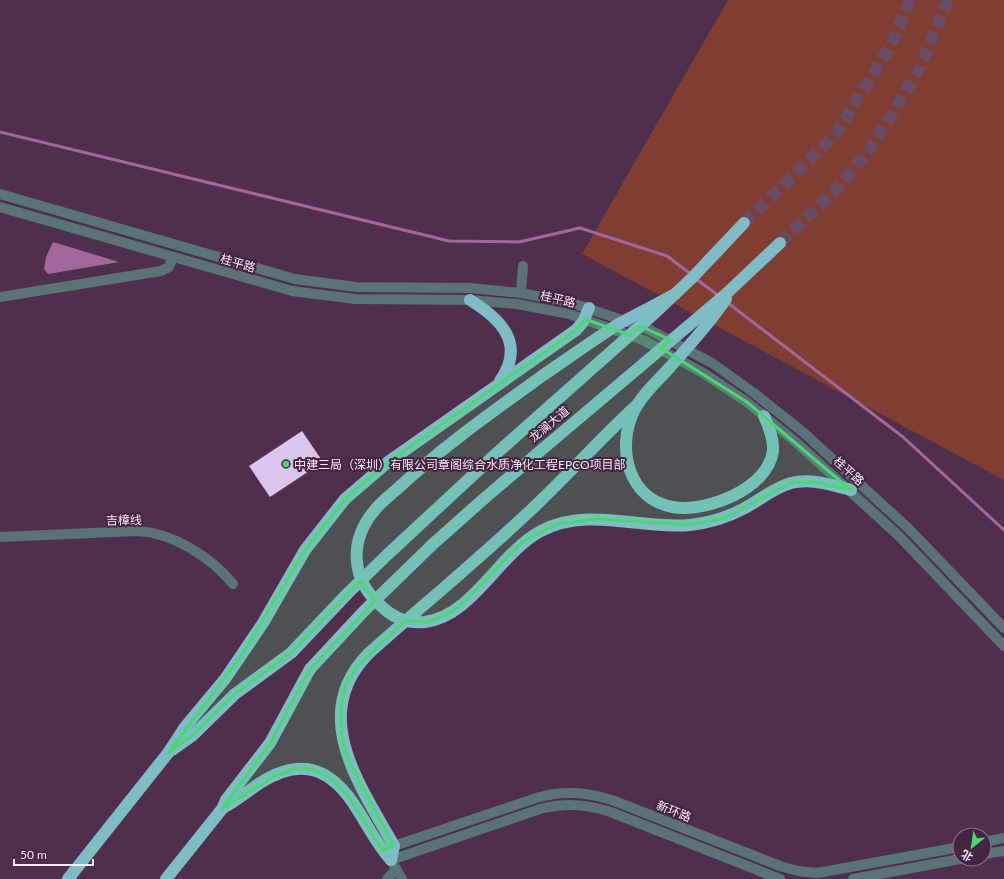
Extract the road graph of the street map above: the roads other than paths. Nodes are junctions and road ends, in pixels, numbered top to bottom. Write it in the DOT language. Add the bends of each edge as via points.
graph roads {
  1 [pos="0,194"];
  2 [pos="0,207"];
  3 [pos="744,223"];
  4 [pos="780,243"];
  5 [pos="173,257"];
  6 [pos="523,266"];
  7 [pos="738,283"];
  8 [pos="521,293"];
  9 [pos="675,294"];
  10 [pos="0,297"];
  11 [pos="470,300"];
  12 [pos="587,313"];
  13 [pos="496,386"];
  14 [pos="638,404"];
  15 [pos="764,416"];
  16 [pos="851,490"];
  17 [pos="0,537"];
  18 [pos="233,584"];
  19 [pos="1004,628"];
  20 [pos="1004,646"];
  21 [pos="184,737"];
  22 [pos="226,804"];
  23 [pos="1004,838"];
  24 [pos="992,840"];
  25 [pos="394,846"];
  26 [pos="952,848"];
  27 [pos="382,850"];
  28 [pos="1004,850"];
  29 [pos="992,852"];
  30 [pos="952,860"];
  31 [pos="394,864"];
  32 [pos="68,879"];
  33 [pos="166,879"];
  34 [pos="387,879"];
  35 [pos="402,879"];
  36 [pos="780,879"];
  37 [pos="853,879"];
  1 -- 8 [label="street, 桂平路" via="295,279 356,287 470,288"];
  2 -- 5 [label="street, 桂平路"];
  3 -- 9 [label="highway, 龙澜大道"];
  4 -- 7 [label="highway, 龙澜大道"];
  5 -- 10 [label="street" via="169,267 160,271"];
  5 -- 11 [label="street, 桂平路" via="253,281 313,294 374,300"];
  6 -- 8 [label="street"];
  7 -- 14 [label="highway" via="700,334"];
  7 -- 22 [label="highway, 龙澜大道" via="498,487 402,573 364,611 310,669 270,743"];
  8 -- 12 [label="street, 桂平路"];
  9 -- 16 [label="highway" via="618,325 497,408 448,446 373,512 363,529 357,547 357,569 368,594 396,618 418,623 438,619 465,602 521,543 545,529 570,521 598,519 657,525 689,525 725,518 791,483 813,482"];
  9 -- 21 [label="highway, 龙澜大道" via="387,555 291,654 235,694"];
  11 -- 12 [label="street, 桂平路"];
  11 -- 13 [label="highway" via="495,318 502,325 508,338 508,367"];
  12 -- 13 [label="highway" via="576,330"];
  12 -- 15 [label="street, 桂平路" via="674,356 718,382"];
  12 -- 19 [label="street, 桂平路" via="628,321 664,336 712,363 754,393 880,500"];
  13 -- 21 [label="highway" via="355,488 328,518 304,550 245,651"];
  14 -- 15 [label="highway" via="625,438 628,468 644,492 658,502 674,508 700,507 719,502 740,492 757,479 768,465 773,452 771,435"];
  14 -- 25 [label="highway" via="532,510 359,663 349,678 343,696 341,724 345,749 355,774"];
  15 -- 16 [label="street, 桂平路"];
  16 -- 20 [label="street, 桂平路" via="925,561"];
  17 -- 18 [label="street, 吉樟线" via="154,533 172,539 200,556"];
  21 -- 32 [label="highway" via="168,753"];
  22 -- 27 [label="highway" via="273,776 295,769 312,769 332,780 349,797"];
  22 -- 33 [label="highway, 龙澜大道"];
  23 -- 24 [label="street"];
  25 -- 26 [label="street, 新环路" via="536,798 574,792 612,800 776,865 798,871 825,872"];
  25 -- 27 [label="street, 新环路"];
  25 -- 31 [label="highway"];
  27 -- 31 [label="highway"];
  28 -- 29 [label="street"];
  30 -- 37 [label="street"];
  31 -- 34 [label="street"];
  31 -- 35 [label="street"];
  31 -- 36 [label="street, 新环路" via="540,809 574,804 608,811"];
}
